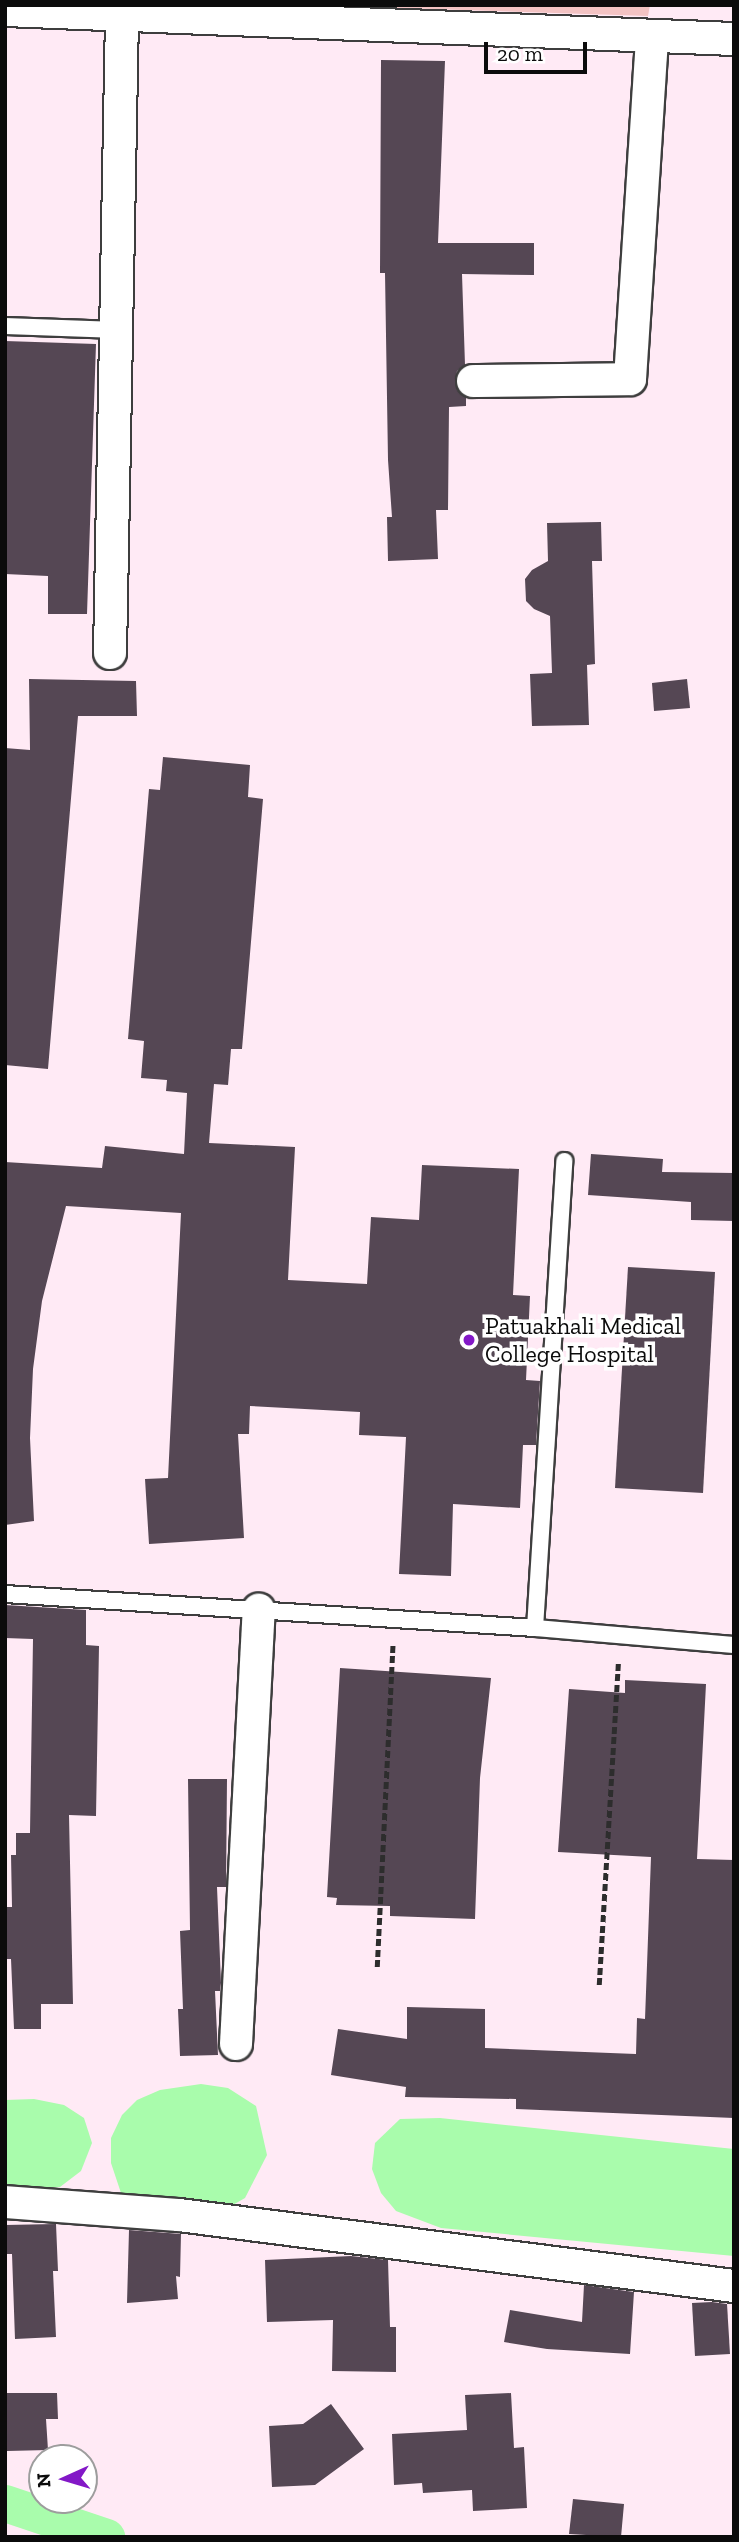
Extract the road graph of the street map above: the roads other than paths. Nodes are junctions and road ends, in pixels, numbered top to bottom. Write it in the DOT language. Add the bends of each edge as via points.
graph roads {
  1 [pos="5,10"];
  2 [pos="122,17"];
  3 [pos="652,37"];
  4 [pos="734,39"];
  5 [pos="5,326"];
  6 [pos="117,330"];
  7 [pos="473,381"];
  8 [pos="110,653"];
  9 [pos="564,1161"];
  10 [pos="5,1594"];
  11 [pos="259,1611"];
  12 [pos="535,1628"];
  13 [pos="734,1644"];
  14 [pos="236,2044"];
  15 [pos="5,2202"];
  16 [pos="734,2286"];
  1 -- 2 [label="street"];
  2 -- 3 [label="street"];
  2 -- 6 [label="street"];
  3 -- 4 [label="street"];
  3 -- 7 [label="street" via="630,379"];
  5 -- 6 [label="lane"];
  6 -- 8 [label="street"];
  9 -- 12 [label="lane"];
  10 -- 11 [label="lane"];
  11 -- 12 [label="lane"];
  11 -- 14 [label="street"];
  12 -- 13 [label="lane"];
  15 -- 16 [label="street" via="179,2215"];
}
